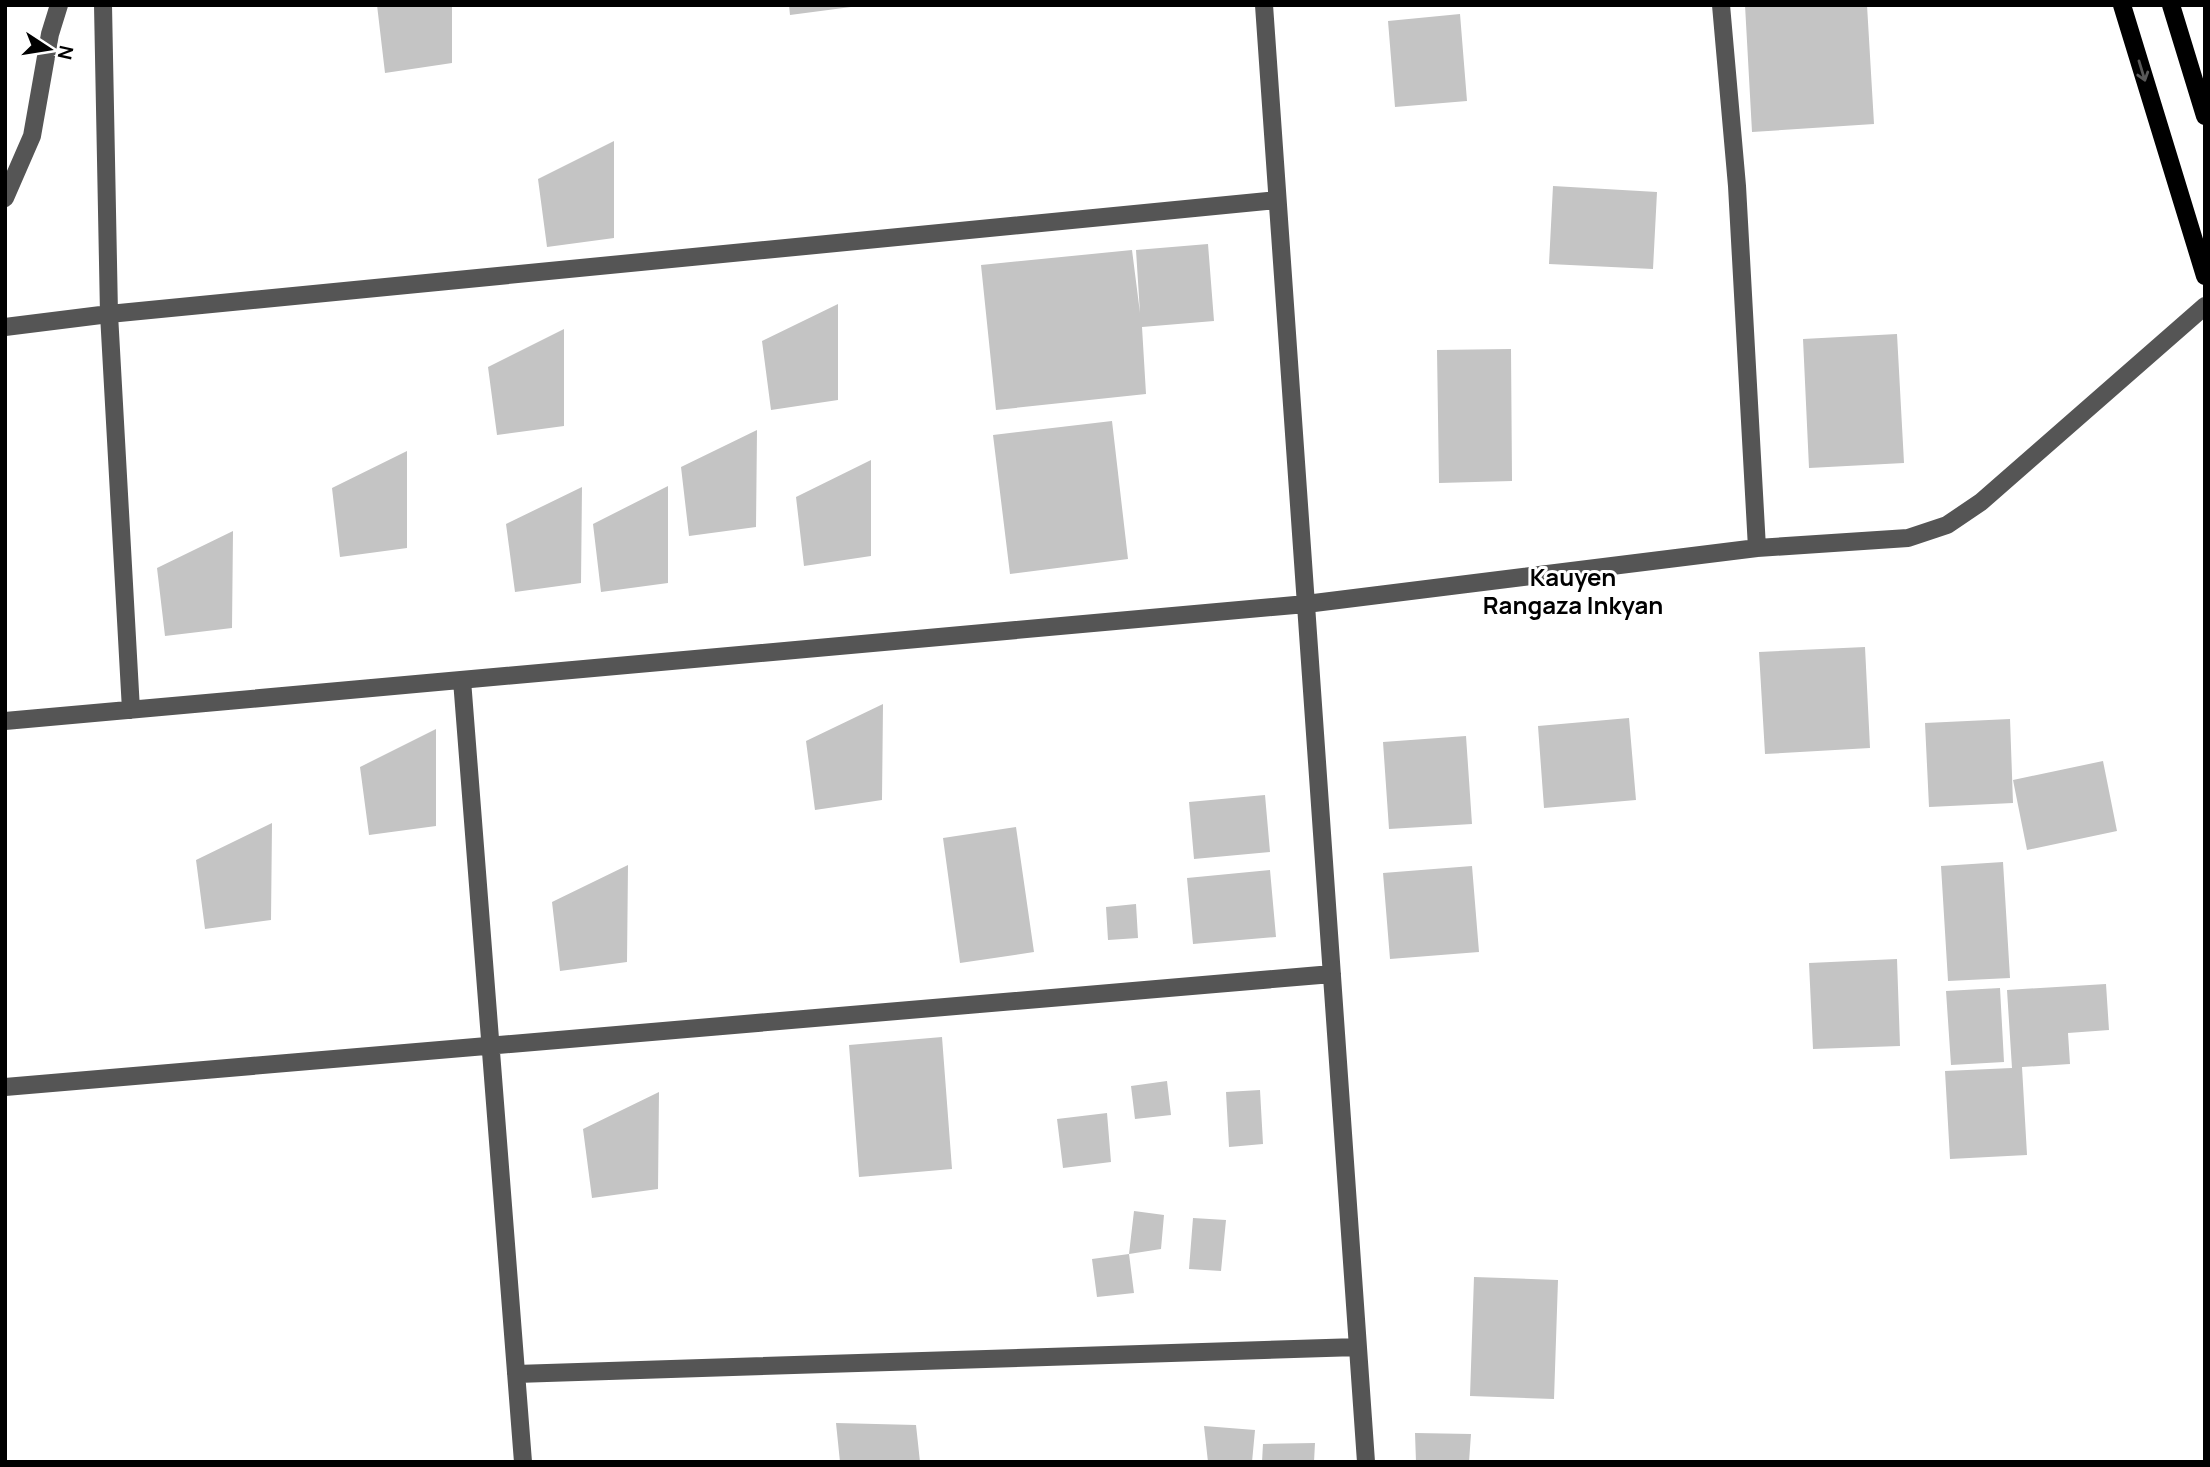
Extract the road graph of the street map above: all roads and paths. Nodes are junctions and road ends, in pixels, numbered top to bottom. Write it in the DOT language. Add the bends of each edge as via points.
graph roads {
  1 [pos="60,5"];
  2 [pos="103,5"];
  3 [pos="1264,5"];
  4 [pos="1720,5"];
  5 [pos="2122,5"];
  6 [pos="2171,5"];
  7 [pos="2205,116"];
  8 [pos="5,198"];
  9 [pos="1277,200"];
  10 [pos="2205,276"];
  11 [pos="2205,306"];
  12 [pos="109,314"];
  13 [pos="5,327"];
  14 [pos="1757,548"];
  15 [pos="1306,604"];
  16 [pos="462,680"];
  17 [pos="131,710"];
  18 [pos="5,721"];
  19 [pos="1332,974"];
  20 [pos="490,1046"];
  21 [pos="5,1087"];
  22 [pos="1358,1347"];
  23 [pos="516,1374"];
  24 [pos="523,1462"];
  25 [pos="1366,1462"];
  1 -- 8 [label="street" via="50,34 32,136"];
  2 -- 12 [label="street"];
  3 -- 9 [label="street"];
  4 -- 14 [label="street" via="1737,187"];
  5 -- 10 [label="main road, one-way"];
  6 -- 7 [label="main road"];
  9 -- 12 [label="street"];
  9 -- 15 [label="street"];
  11 -- 14 [label="street" via="1981,502 1947,525 1908,538"];
  12 -- 13 [label="street"];
  12 -- 17 [label="street"];
  14 -- 15 [label="street"];
  15 -- 16 [label="street"];
  15 -- 19 [label="street"];
  16 -- 17 [label="street"];
  16 -- 20 [label="street"];
  17 -- 18 [label="street"];
  19 -- 20 [label="street"];
  19 -- 22 [label="street"];
  20 -- 21 [label="street"];
  20 -- 23 [label="street"];
  22 -- 23 [label="street"];
  22 -- 25 [label="street"];
  23 -- 24 [label="street"];
}
